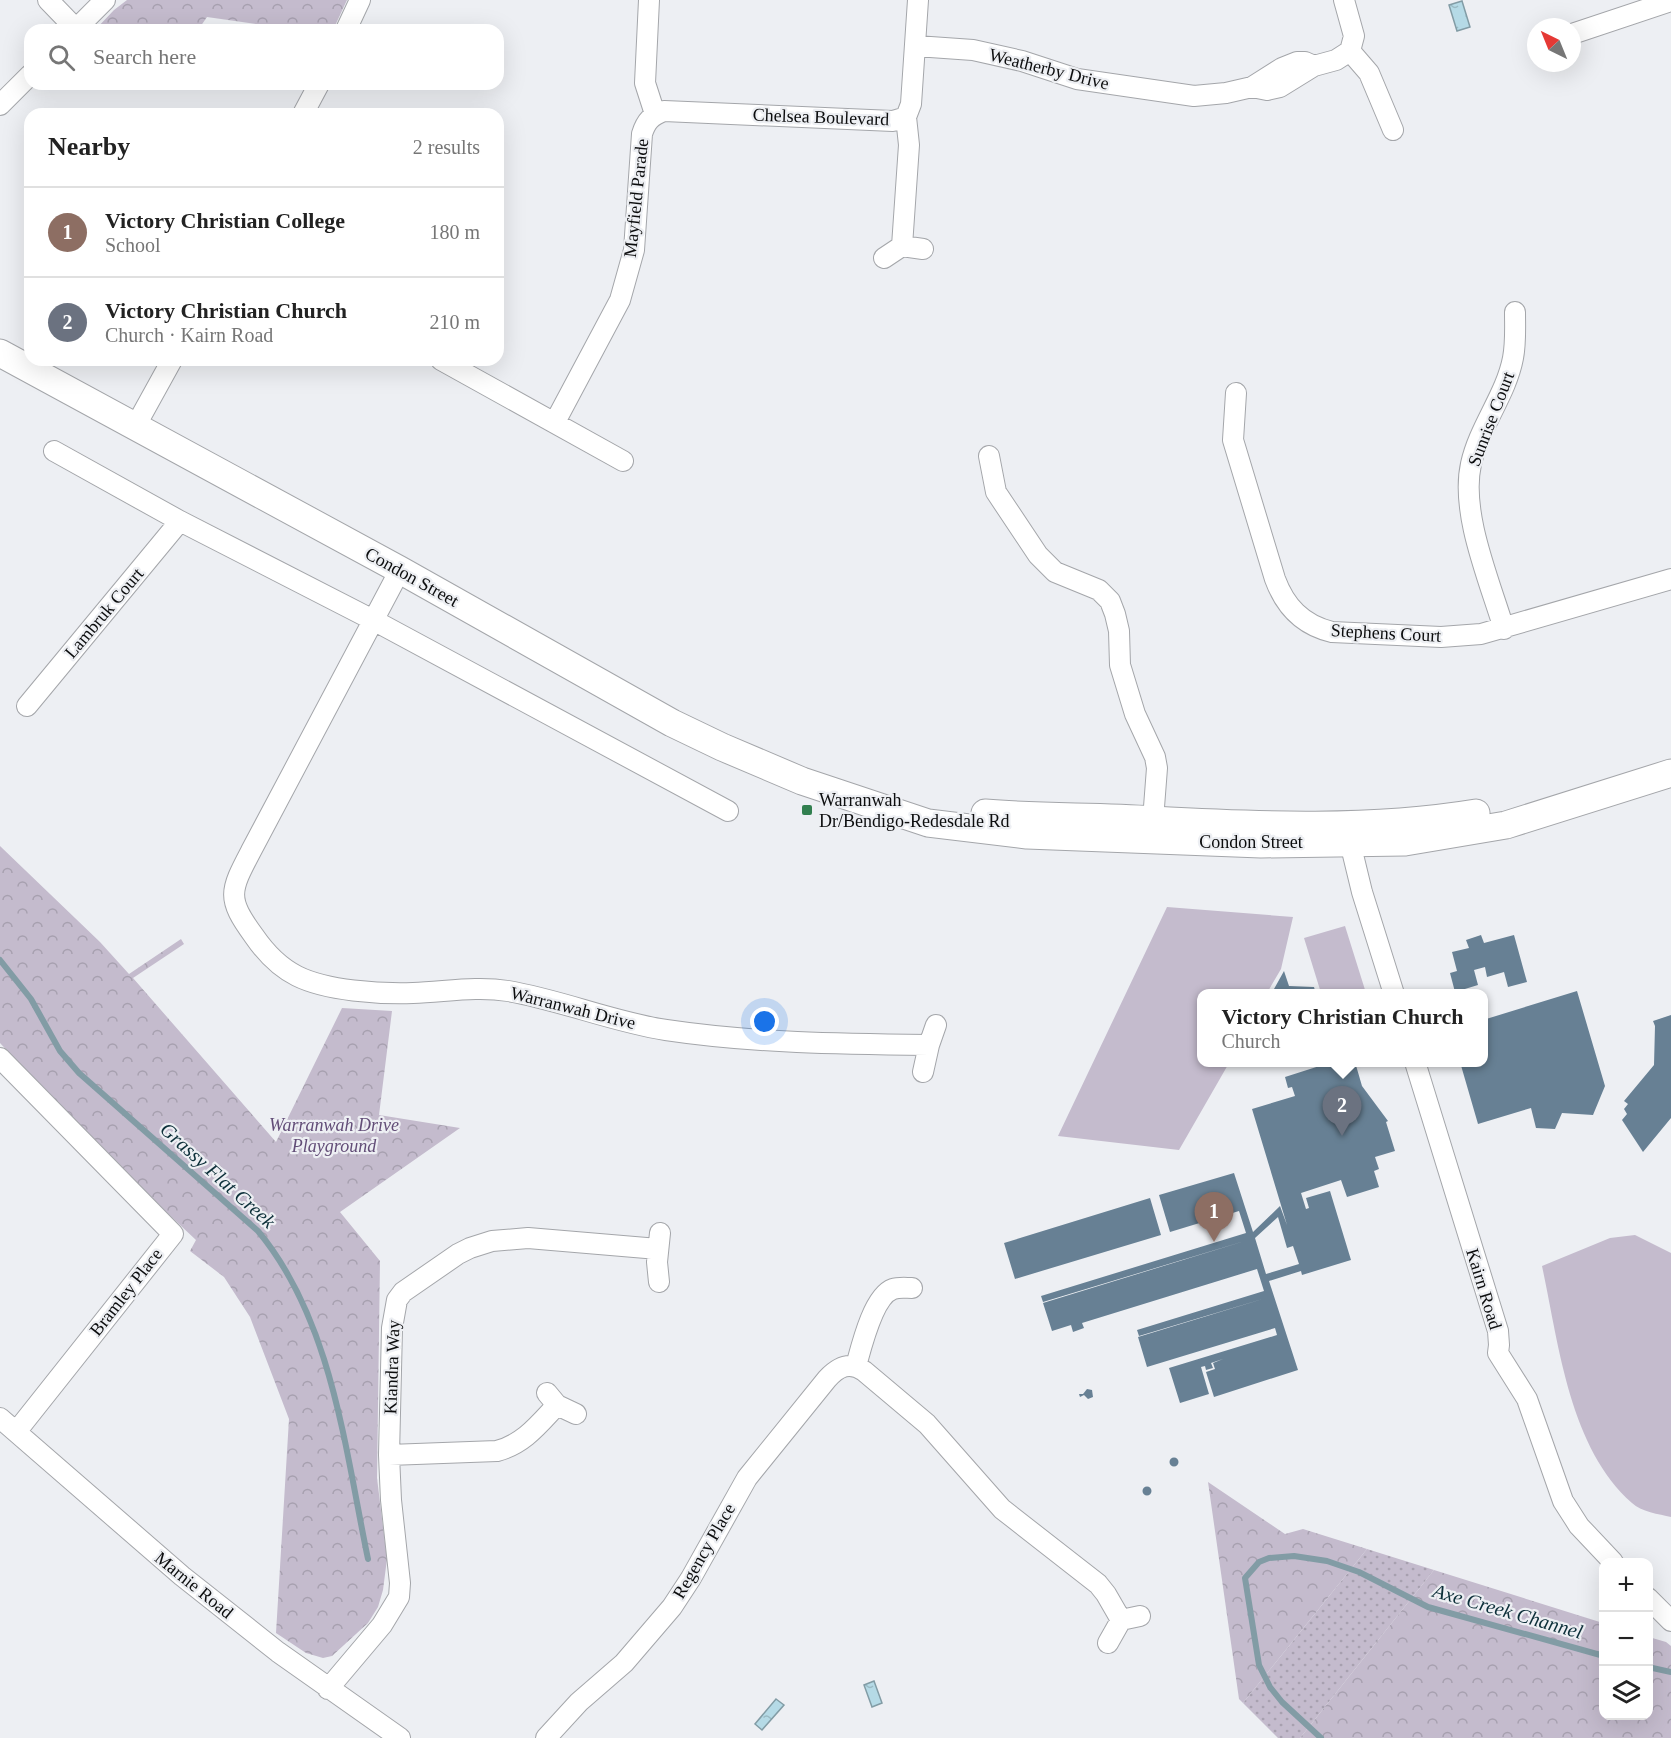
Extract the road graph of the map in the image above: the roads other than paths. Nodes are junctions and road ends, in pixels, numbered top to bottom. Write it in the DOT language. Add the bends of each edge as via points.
graph roads {
  1 [pos="48,0"];
  2 [pos="105,0"];
  3 [pos="360,0"];
  4 [pos="649,0"];
  5 [pos="918,0"];
  6 [pos="1344,0"];
  7 [pos="1671,1"];
  8 [pos="70,24"];
  9 [pos="80,24"];
  10 [pos="349,24"];
  11 [pos="1581,31"];
  12 [pos="916,46"];
  13 [pos="1350,51"];
  14 [pos="24,81"];
  15 [pos="315,90"];
  16 [pos="0,105"];
  17 [pos="306,108"];
  18 [pos="655,114"];
  19 [pos="906,117"];
  20 [pos="1394,135"];
  21 [pos="902,246"];
  22 [pos="923,249"];
  23 [pos="884,258"];
  24 [pos="1515,312"];
  25 [pos="0,353"];
  26 [pos="169,366"];
  27 [pos="452,366"];
  28 [pos="1236,393"];
  29 [pos="555,422"];
  30 [pos="135,427"];
  31 [pos="54,451"];
  32 [pos="989,456"];
  33 [pos="623,461"];
  34 [pos="180,521"];
  35 [pos="400,570"];
  36 [pos="1671,579"];
  37 [pos="375,621"];
  38 [pos="1504,629"];
  39 [pos="27,706"];
  40 [pos="1671,772"];
  41 [pos="828,790"];
  42 [pos="728,811"];
  43 [pos="1154,820"];
  44 [pos="1347,834"];
  45 [pos="1393,989"];
  46 [pos="936,1025"];
  47 [pos="929,1045"];
  48 [pos="0,1058"];
  49 [pos="1417,1067"];
  50 [pos="923,1072"];
  51 [pos="659,1282"];
  52 [pos="912,1288"];
  53 [pos="856,1366"];
  54 [pos="576,1414"];
  55 [pos="0,1418"];
  56 [pos="16,1432"];
  57 [pos="389,1455"];
  58 [pos="1608,1558"];
  59 [pos="1653,1603"];
  60 [pos="1671,1621"];
  61 [pos="1108,1643"];
  62 [pos="328,1689"];
  63 [pos="400,1738"];
  64 [pos="546,1738"];
  1 -- 8 [label="street"];
  2 -- 9 [label="street"];
  3 -- 10 [label="street"];
  4 -- 18 [label="street, Mayfield Parade" via="645,83"];
  5 -- 12 [label="street, Chelsea Boulevard"];
  6 -- 13 [label="street" via="1354,36"];
  7 -- 11 [label="street"];
  12 -- 13 [label="street, Weatherby Drive" via="973,50 1077,79 1209,96 1252,87 1297,62 1314,66"];
  12 -- 19 [label="street, Chelsea Boulevard" via="911,104"];
  13 -- 20 [label="street" via="1369,73"];
  14 -- 16 [label="street"];
  15 -- 17 [label="street"];
  18 -- 19 [label="street, Chelsea Boulevard" via="664,111 893,121"];
  18 -- 29 [label="street, Mayfield Parade" via="645,123 642,134 634,250 620,300"];
  19 -- 21 [label="street" via="909,145"];
  21 -- 22 [label="street"];
  21 -- 23 [label="street"];
  24 -- 38 [label="street, Sunrise Court" via="1514,357 1476,447 1469,479 1470,514"];
  25 -- 30 [label="main road, Condon Street"];
  26 -- 30 [label="street"];
  27 -- 29 [label="street"];
  28 -- 38 [label="street, Stephens Court" via="1232,426 1236,457 1280,591 1299,617 1332,632 1449,637"];
  29 -- 33 [label="street"];
  30 -- 35 [label="main road, Condon Street"];
  31 -- 34 [label="street"];
  32 -- 43 [label="street" via="996,492 1042,560 1062,576 1100,590 1110,601 1118,623 1120,665 1134,714 1155,757"];
  34 -- 37 [label="street"];
  34 -- 39 [label="street, Lambruk Court"];
  35 -- 37 [label="street, Warranwah Drive"];
  35 -- 41 [label="main road, Condon Street" via="672,723"];
  36 -- 38 [label="street, Stephens Court"];
  37 -- 42 [label="street"];
  37 -- 47 [label="street, Warranwah Drive" via="225,902 277,963 317,984 378,993 482,988 509,991 665,1030 790,1043"];
  40 -- 44 [label="main road, Condon Street" via="1460,815 1379,824"];
  41 -- 43 [label="main road, Condon Street" via="954,811"];
  41 -- 44 [label="main road, Condon Street" via="928,823 1027,835 1261,844 1311,842"];
  43 -- 44 [label="main road, Condon Street"];
  44 -- 45 [label="street"];
  46 -- 47 [label="street"];
  47 -- 50 [label="street"];
  48 -- 56 [label="street, Bramley Place" via="173,1234"];
  49 -- 58 [label="street, Kairn Road" via="1498,1331 1498,1353 1527,1399 1563,1501"];
  51 -- 57 [label="street, Kiandra Way" via="659,1241 528,1238 508,1238 471,1248 419,1280 403,1292 394,1312"];
  52 -- 53 [label="street" via="892,1289 885,1296 869,1325"];
  53 -- 61 [label="street" via="927,1424 1002,1509 1098,1584 1130,1618"];
  53 -- 64 [label="street, Regency Place" via="838,1368 826,1379 747,1478 672,1607 624,1663"];
  54 -- 57 [label="street" via="552,1399 531,1432 509,1448"];
  55 -- 56 [label="street, Marnie Road"];
  56 -- 62 [label="street, Marnie Road" via="182,1576"];
  57 -- 62 [label="street, Kiandra Way" via="399,1597 382,1625"];
  59 -- 60 [label="street"];
  62 -- 63 [label="street, Marnie Road"];
}
